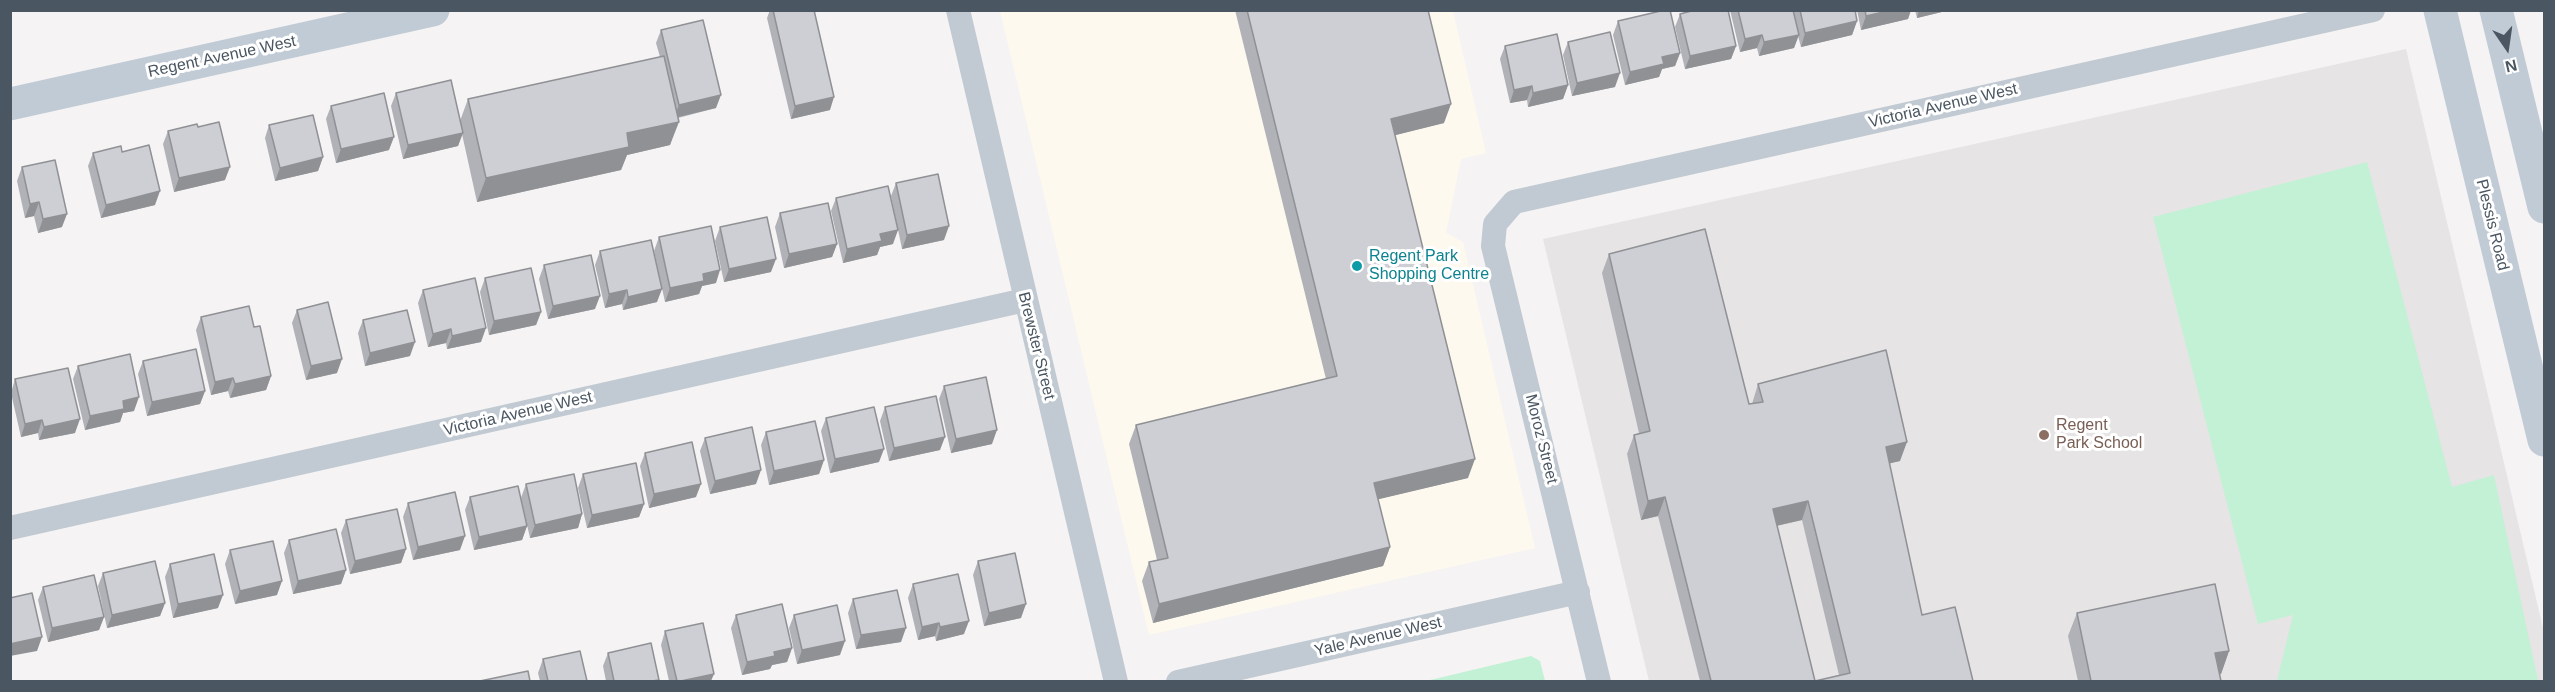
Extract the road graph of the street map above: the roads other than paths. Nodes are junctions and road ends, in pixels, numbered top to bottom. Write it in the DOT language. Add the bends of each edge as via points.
graph roads {
  1 [pos="433,10"];
  2 [pos="958,10"];
  3 [pos="2373,10"];
  4 [pos="2440,10"];
  5 [pos="2496,10"];
  6 [pos="10,104"];
  7 [pos="1514,202"];
  8 [pos="2544,207"];
  9 [pos="1025,300"];
  10 [pos="2544,440"];
  11 [pos="10,528"];
  12 [pos="1578,592"];
  13 [pos="1116,681"];
  14 [pos="1178,681"];
  15 [pos="1599,681"];
  1 -- 6 [label="main road, Regent Avenue West"];
  2 -- 9 [label="street, Brewster Street"];
  3 -- 7 [label="street, Victoria Avenue West"];
  4 -- 10 [label="main road, Plessis Road"];
  5 -- 8 [label="main road"];
  7 -- 12 [label="street, Moroz Street" via="1495,224 1493,246"];
  9 -- 11 [label="street, Victoria Avenue West"];
  9 -- 13 [label="street, Brewster Street"];
  12 -- 14 [label="street, Yale Avenue West"];
  12 -- 15 [label="street, Moroz Street"];
}
